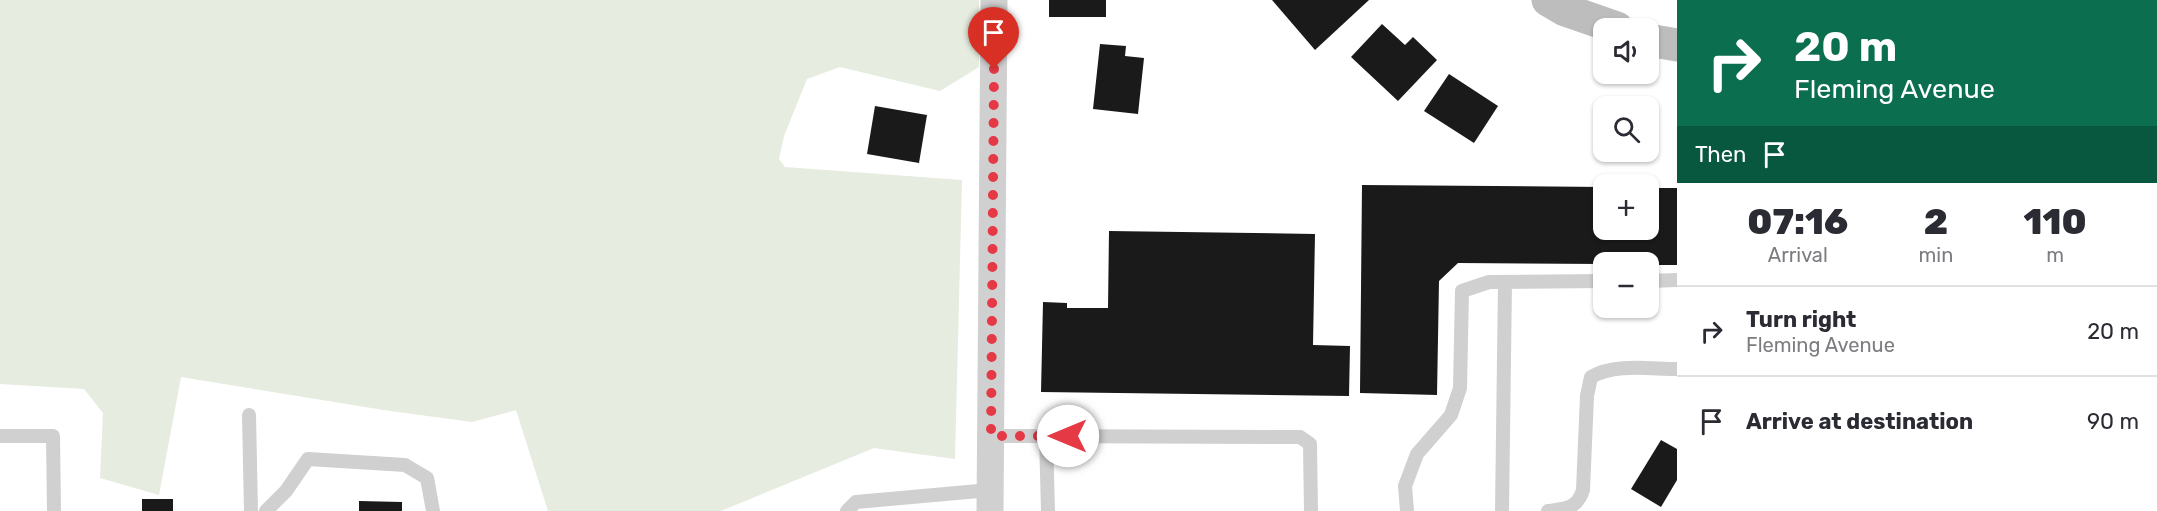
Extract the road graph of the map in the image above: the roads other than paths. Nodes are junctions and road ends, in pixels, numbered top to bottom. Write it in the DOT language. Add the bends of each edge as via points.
graph roads {
  1 [pos="994,0"];
  2 [pos="1548,0"];
  3 [pos="1593,20"];
  4 [pos="1659,42"];
  5 [pos="1677,45"];
  6 [pos="1677,280"];
  7 [pos="1593,281"];
  8 [pos="1659,281"];
  9 [pos="1505,282"];
  10 [pos="1677,369"];
  11 [pos="249,415"];
  12 [pos="0,436"];
  13 [pos="991,436"];
  14 [pos="1046,436"];
  15 [pos="990,501"];
  16 [pos="54,511"];
  17 [pos="251,511"];
  18 [pos="266,511"];
  19 [pos="434,511"];
  20 [pos="847,511"];
  21 [pos="1048,511"];
  22 [pos="1311,511"];
  23 [pos="1407,511"];
  24 [pos="1502,511"];
  25 [pos="1548,511"];
  1 -- 13 [label="street"];
  2 -- 3 [label="street"];
  4 -- 5 [label="street"];
  6 -- 8 [label="lane"];
  7 -- 9 [label="lane"];
  9 -- 23 [label="lane" via="1489,282 1462,291 1460,388 1450,415 1417,454 1405,486"];
  9 -- 24 [label="lane"];
  10 -- 25 [label="lane" via="1613,369 1591,377 1579,502 1570,508"];
  11 -- 17 [label="lane"];
  12 -- 16 [label="lane" via="53,436"];
  13 -- 14 [label="lane"];
  13 -- 15 [label="street"];
  14 -- 21 [label="lane"];
  14 -- 22 [label="lane" via="1300,437 1310,444"];
  15 -- 20 [label="lane" via="856,502"];
  18 -- 19 [label="lane" via="308,459 405,465 427,478"];
}
